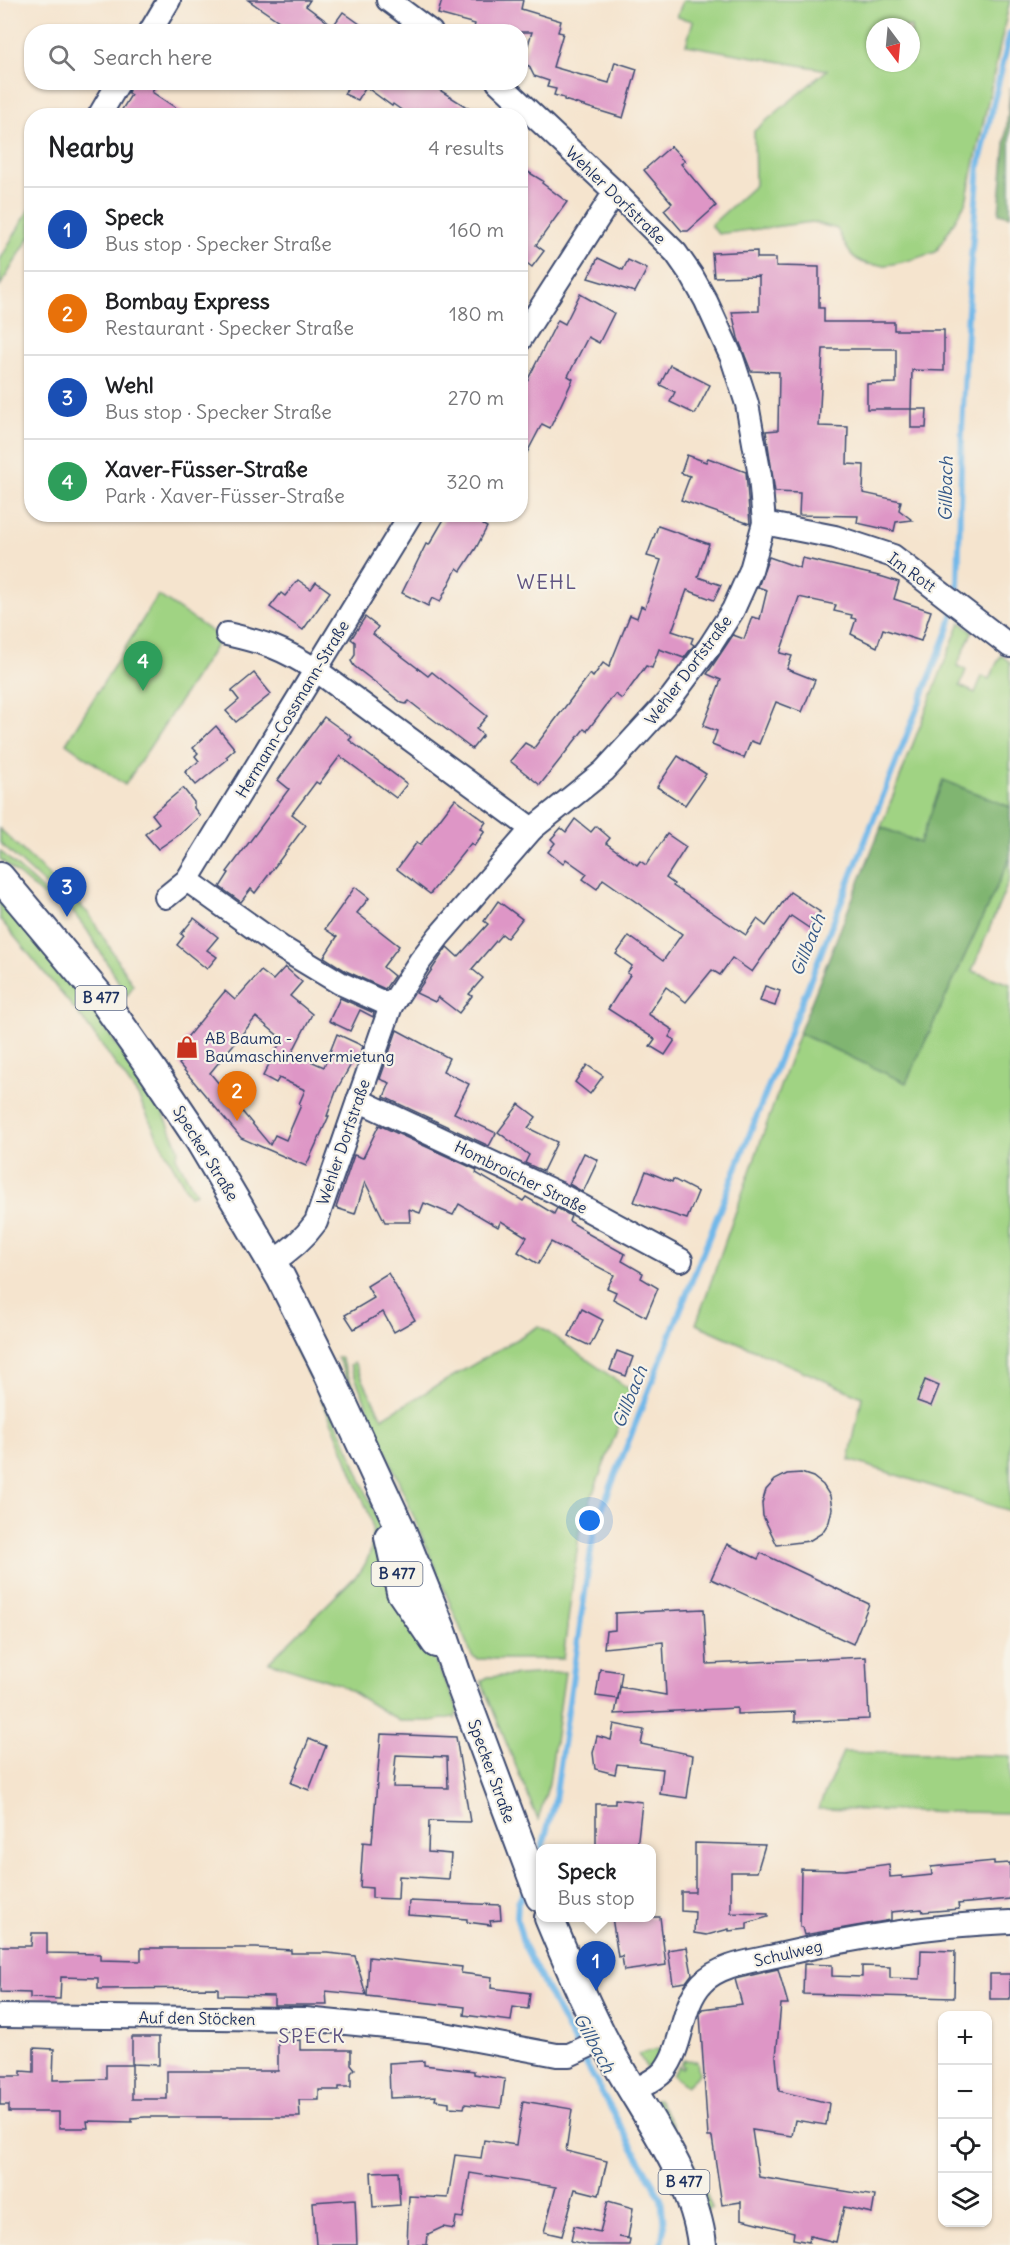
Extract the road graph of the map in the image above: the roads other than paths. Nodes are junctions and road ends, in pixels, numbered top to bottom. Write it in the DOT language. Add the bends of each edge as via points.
graph roads {
  1 [pos="169,0"];
  2 [pos="388,0"];
  3 [pos="155,24"];
  4 [pos="420,24"];
  5 [pos="114,90"];
  6 [pos="507,90"];
  7 [pos="104,108"];
  8 [pos="526,108"];
  9 [pos="528,110"];
  10 [pos="615,192"];
  11 [pos="528,328"];
  12 [pos="406,522"];
  13 [pos="764,523"];
  14 [pos="227,634"];
  15 [pos="1010,646"];
  16 [pos="316,670"];
  17 [pos="532,829"];
  18 [pos="0,877"];
  19 [pos="187,880"];
  20 [pos="166,897"];
  21 [pos="391,1006"];
  22 [pos="358,1100"];
  23 [pos="681,1260"];
  24 [pos="272,1262"];
  25 [pos="536,1884"];
  26 [pos="551,1922"];
  27 [pos="1010,1922"];
  28 [pos="0,2016"];
  29 [pos="603,2039"];
  30 [pos="633,2091"];
  31 [pos="702,2245"];
  1 -- 3 [label="street"];
  2 -- 4 [label="street"];
  5 -- 7 [label="street"];
  6 -- 8 [label="street, Wehler Dorfstraße"];
  9 -- 10 [label="street, Wehler Dorfstraße"];
  10 -- 11 [label="street"];
  10 -- 13 [label="street, Wehler Dorfstraße" via="685,264 719,330 747,404"];
  12 -- 16 [label="street, Hermann-Cossmann-Straße"];
  13 -- 15 [label="street, Im Rott" via="835,537 893,556"];
  13 -- 17 [label="street, Wehler Dorfstraße" via="751,570 733,610 690,674 604,771"];
  14 -- 16 [label="street" via="271,644"];
  16 -- 17 [label="street"];
  16 -- 19 [label="street, Hermann-Cossmann-Straße"];
  17 -- 21 [label="street, Wehler Dorfstraße" via="439,936"];
  18 -- 24 [label="main road, Specker Straße / B 477" via="103,1000 200,1141"];
  19 -- 20 [label="street, Hermann-Cossmann-Straße"];
  19 -- 21 [label="street" via="282,948 340,983"];
  21 -- 22 [label="street, Wehler Dorfstraße"];
  22 -- 23 [label="street, Hombroicher Straße" via="557,1193"];
  22 -- 24 [label="street, Wehler Dorfstraße" via="316,1222 289,1252"];
  24 -- 25 [label="main road, Specker Straße / B 477" via="366,1458 393,1547 401,1592 458,1678"];
  26 -- 29 [label="main road, B 477"];
  27 -- 30 [label="street, Schulweg" via="938,1926 865,1937 719,1971 697,1990 672,2059 663,2072"];
  28 -- 29 [label="street, Auf den Stöcken" via="305,2019 428,2031 569,2055"];
  29 -- 30 [label="main road, B 477"];
  30 -- 31 [label="main road, B 477" via="684,2182 697,2215"];
}
